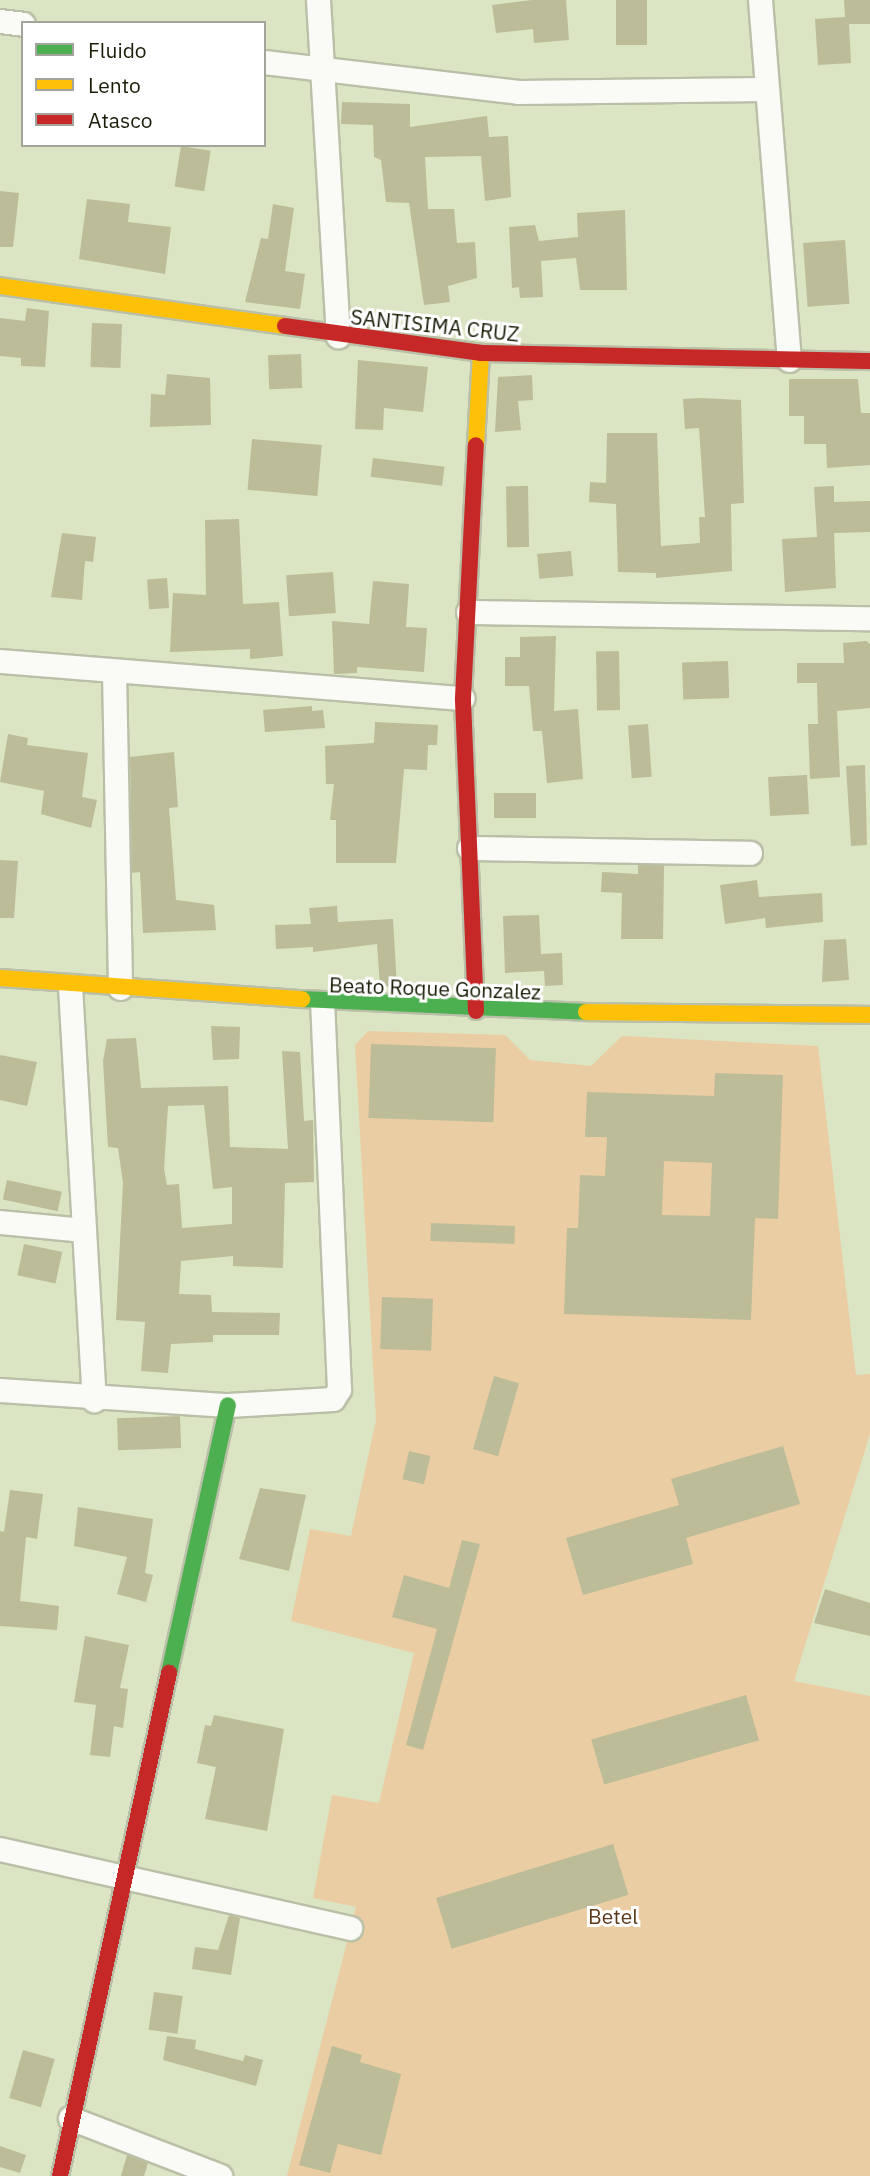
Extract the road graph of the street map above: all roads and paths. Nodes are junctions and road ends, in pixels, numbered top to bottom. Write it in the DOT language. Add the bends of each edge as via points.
graph roads {
  1 [pos="318,0"];
  2 [pos="760,0"];
  3 [pos="0,21"];
  4 [pos="21,24"];
  5 [pos="266,62"];
  6 [pos="324,72"];
  7 [pos="766,89"];
  8 [pos="0,286"];
  9 [pos="338,336"];
  10 [pos="481,353"];
  11 [pos="789,360"];
  12 [pos="870,361"];
  13 [pos="468,612"];
  14 [pos="870,618"];
  15 [pos="0,661"];
  16 [pos="114,671"];
  17 [pos="463,698"];
  18 [pos="469,848"];
  19 [pos="750,853"];
  20 [pos="0,978"];
  21 [pos="71,986"];
  22 [pos="120,988"];
  23 [pos="322,1004"];
  24 [pos="476,1011"];
  25 [pos="870,1015"];
  26 [pos="0,1223"];
  27 [pos="83,1230"];
  28 [pos="0,1390"];
  29 [pos="94,1400"];
  30 [pos="228,1405"];
  31 [pos="0,1849"];
  32 [pos="128,1874"];
  33 [pos="350,1928"];
  34 [pos="70,2118"];
  35 [pos="60,2176"];
  36 [pos="220,2176"];
  1 -- 6 [label="street"];
  2 -- 7 [label="street"];
  3 -- 4 [label="street"];
  5 -- 6 [label="street"];
  6 -- 7 [label="street" via="539,93"];
  6 -- 9 [label="street"];
  7 -- 11 [label="street"];
  8 -- 9 [label="street, SANTISIMA CRUZ"];
  9 -- 10 [label="street, SANTISIMA CRUZ"];
  10 -- 11 [label="street, SANTISIMA CRUZ"];
  10 -- 13 [label="street"];
  11 -- 12 [label="street, SANTISIMA CRUZ"];
  13 -- 14 [label="street"];
  13 -- 17 [label="street"];
  15 -- 16 [label="street"];
  16 -- 17 [label="street"];
  16 -- 22 [label="street"];
  17 -- 18 [label="street"];
  18 -- 19 [label="street"];
  18 -- 24 [label="street"];
  20 -- 21 [label="street, Beato Roque Gonzalez"];
  21 -- 22 [label="street, Beato Roque Gonzalez"];
  21 -- 27 [label="street"];
  22 -- 23 [label="street, Beato Roque Gonzalez"];
  23 -- 24 [label="street, Beato Roque Gonzalez"];
  23 -- 30 [label="street" via="339,1389 320,1403"];
  24 -- 25 [label="street, Beato Roque Gonzalez"];
  26 -- 27 [label="street"];
  27 -- 29 [label="street"];
  28 -- 29 [label="street"];
  29 -- 30 [label="street"];
  30 -- 32 [label="street"];
  31 -- 32 [label="street"];
  32 -- 33 [label="street"];
  32 -- 34 [label="street"];
  34 -- 35 [label="street"];
  34 -- 36 [label="street"];
}
